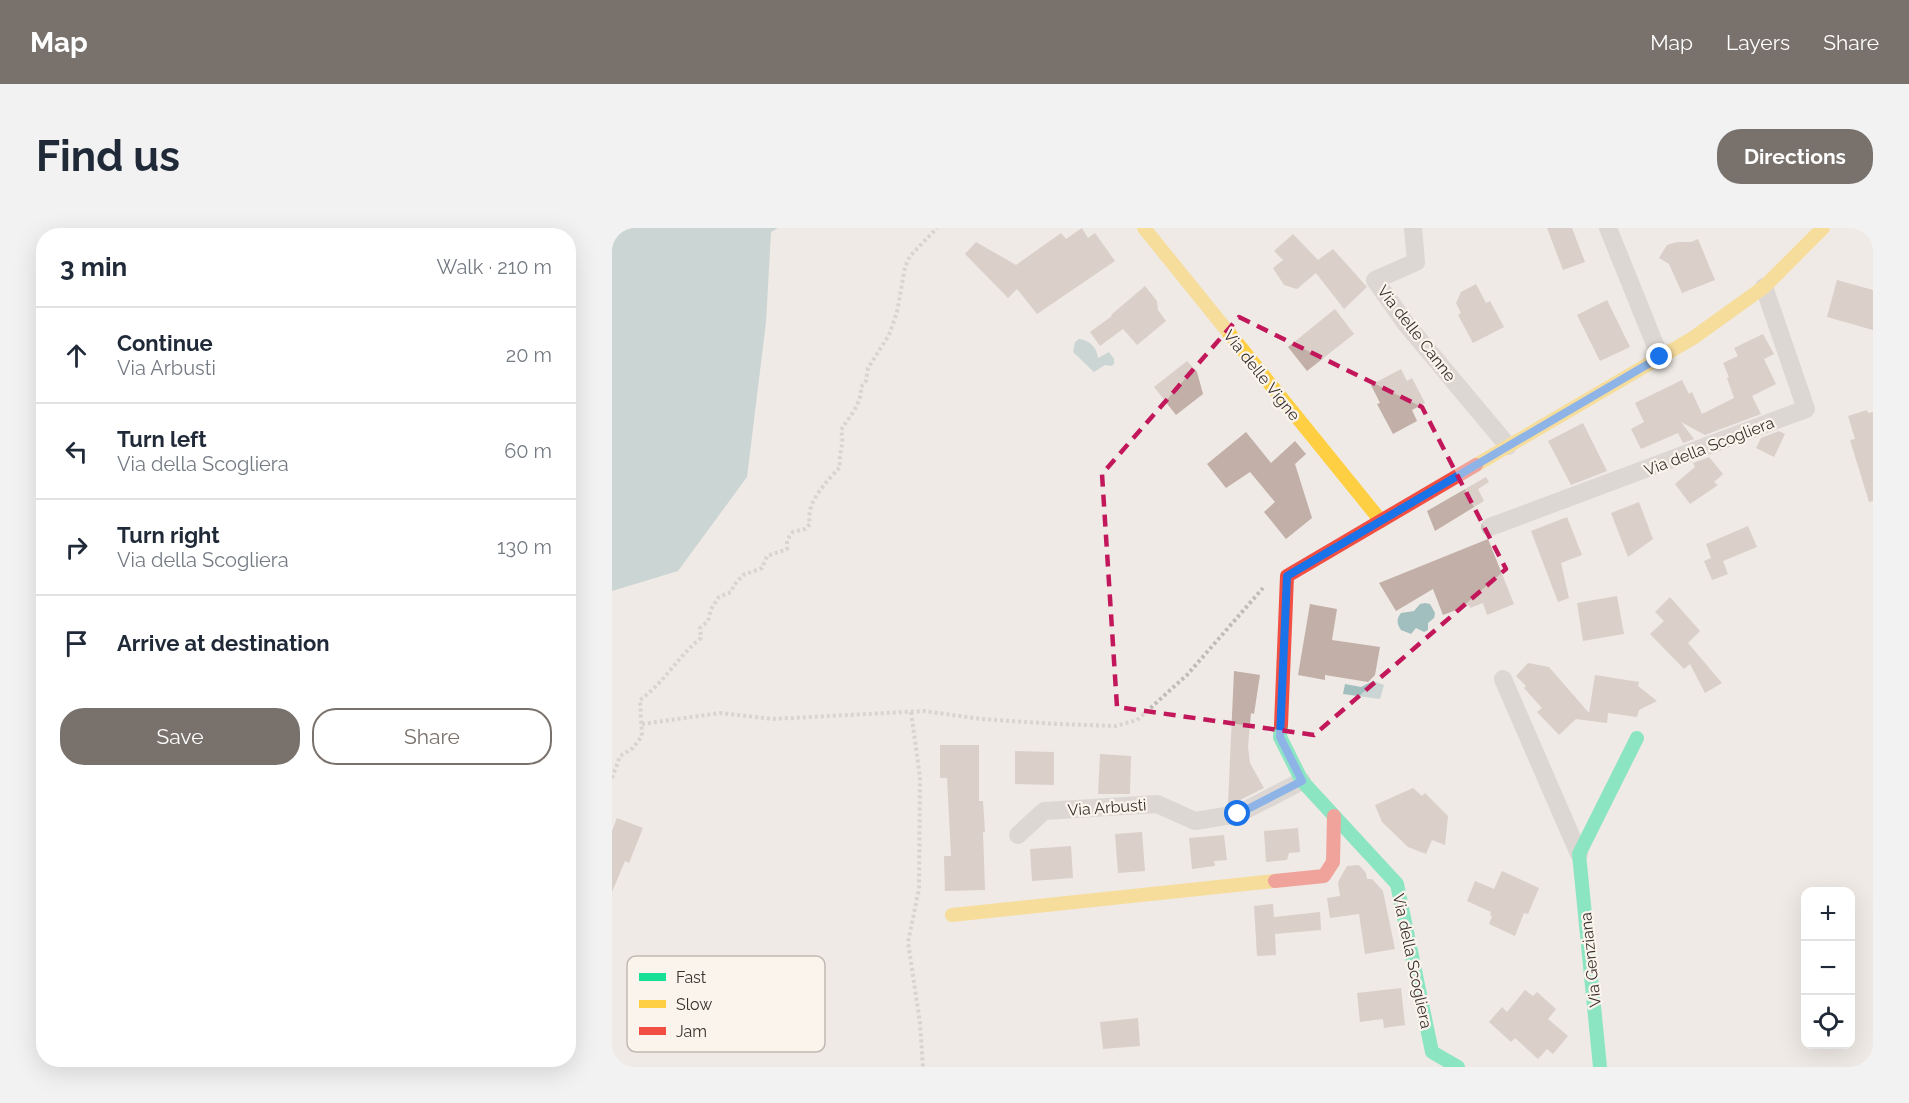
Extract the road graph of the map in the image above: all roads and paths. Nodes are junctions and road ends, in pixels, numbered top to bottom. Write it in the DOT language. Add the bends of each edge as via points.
graph roads {
  1 [pos="937,228"];
  2 [pos="1144,228"];
  3 [pos="1413,228"];
  4 [pos="1608,228"];
  5 [pos="1823,228"];
  6 [pos="1764,287"];
  7 [pos="1660,357"];
  8 [pos="1508,446"];
  9 [pos="1381,521"];
  10 [pos="1490,527"];
  11 [pos="1287,576"];
  12 [pos="1503,679"];
  13 [pos="911,712"];
  14 [pos="642,724"];
  15 [pos="1637,738"];
  16 [pos="612,778"];
  17 [pos="1302,781"];
  18 [pos="1334,816"];
  19 [pos="1018,835"];
  20 [pos="1579,854"];
  21 [pos="952,915"];
  22 [pos="923,1067"];
  23 [pos="1458,1067"];
  24 [pos="1600,1067"];
  1 -- 14 [label="path" via="904,267 889,335 868,368 856,408 841,430 844,443 840,467 825,483 810,510 810,524 793,532 787,540 788,549 767,556 762,568 743,575 731,592 719,597 708,621 700,628 700,638 640,700"];
  2 -- 9 [label="street, Via delle Vigne"];
  3 -- 8 [label="street, Via delle Canne" via="1416,262 1376,280 1406,324"];
  4 -- 7 [label="street"];
  5 -- 6 [label="street"];
  6 -- 7 [label="street"];
  6 -- 10 [label="street, Via della Scogliera" via="1806,410"];
  7 -- 8 [label="street"];
  8 -- 9 [label="street"];
  9 -- 11 [label="street"];
  11 -- 13 [label="path" via="1267,582 1187,675 1137,720 1116,726 1057,724"];
  11 -- 17 [label="street, Via della Scogliera" via="1280,737"];
  12 -- 20 [label="street, Via Genziana"];
  13 -- 14 [label="path" via="772,719 720,713"];
  13 -- 22 [label="path" via="920,777 919,889 908,942"];
  14 -- 16 [label="path" via="642,736 620,756"];
  15 -- 20 [label="street"];
  17 -- 18 [label="street, Via della Scogliera"];
  17 -- 19 [label="street, Via Arbusti" via="1238,814 1195,820 1157,804 1044,811"];
  18 -- 21 [label="street" via="1333,862 1324,876"];
  18 -- 23 [label="street, Via della Scogliera" via="1397,884 1432,1052"];
  20 -- 24 [label="street, Via Genziana"];
}
